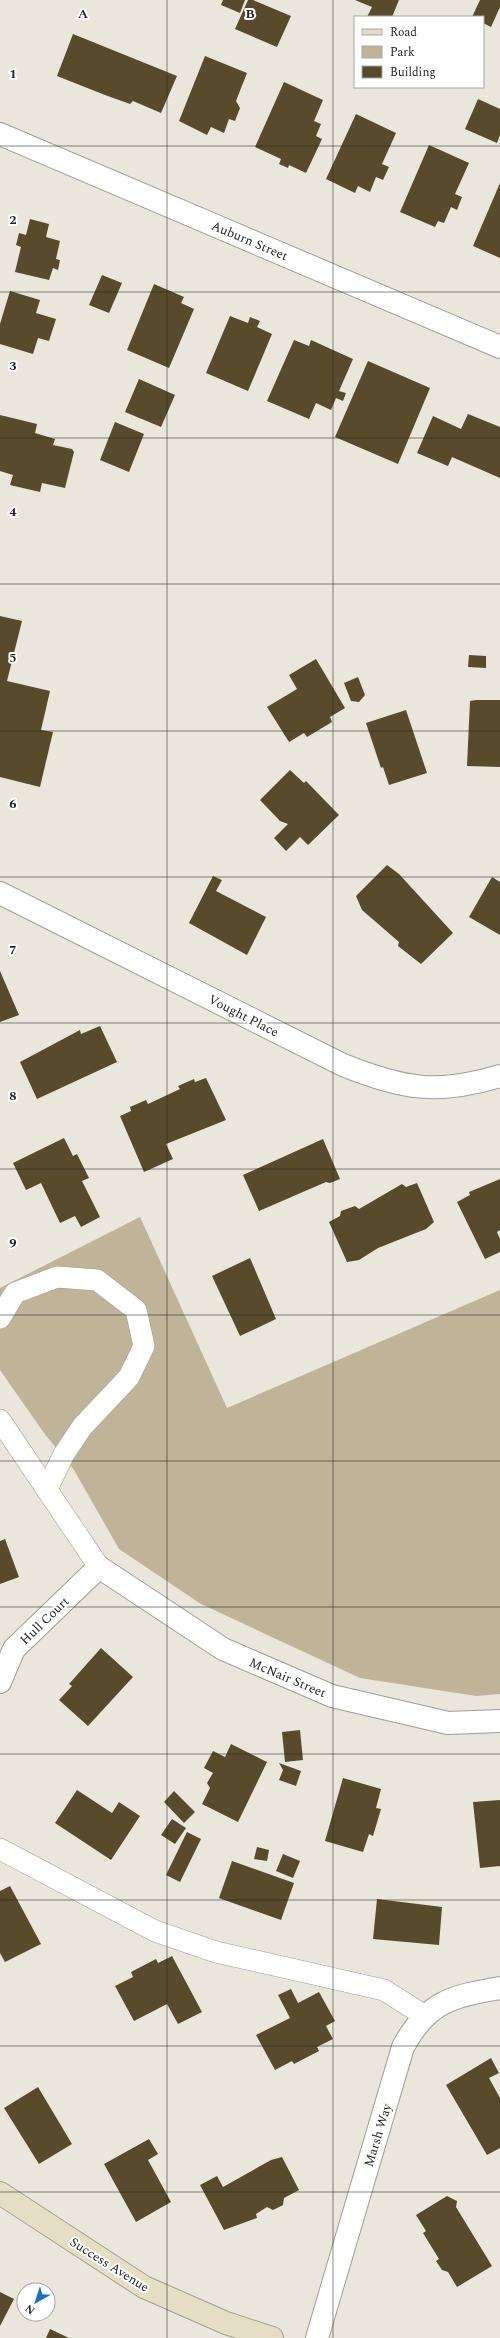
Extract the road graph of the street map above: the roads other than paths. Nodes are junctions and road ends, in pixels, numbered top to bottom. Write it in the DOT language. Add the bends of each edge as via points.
graph roads {
  1 [pos="0,134"];
  2 [pos="500,347"];
  3 [pos="0,893"];
  4 [pos="500,1076"];
  5 [pos="0,1318"];
  6 [pos="0,1420"];
  7 [pos="47,1489"];
  8 [pos="99,1567"];
  9 [pos="0,1682"];
  10 [pos="500,1721"];
  11 [pos="0,1849"];
  12 [pos="500,1988"];
  13 [pos="425,2016"];
  14 [pos="0,2193"];
  15 [pos="272,2338"];
  16 [pos="317,2338"];
  1 -- 2 [label="street, Auburn Street"];
  3 -- 4 [label="street, Vought Place" via="343,1065 378,1079 411,1087 446,1087"];
  5 -- 7 [label="lane" via="15,1293 57,1277 97,1280 136,1310 144,1346 132,1371 107,1403 82,1427 64,1454"];
  6 -- 7 [label="lane"];
  7 -- 8 [label="lane"];
  8 -- 9 [label="street, Hull Court" via="14,1649"];
  8 -- 10 [label="street, McNair Street" via="223,1649 332,1696 448,1723"];
  11 -- 13 [label="lane" via="155,1931 216,1952 384,1990"];
  12 -- 13 [label="street, Marsh Way" via="451,1998"];
  13 -- 16 [label="street, Marsh Way" via="413,2028 403,2047"];
  14 -- 15 [label="street, Success Avenue" via="144,2287 226,2323"];
}
